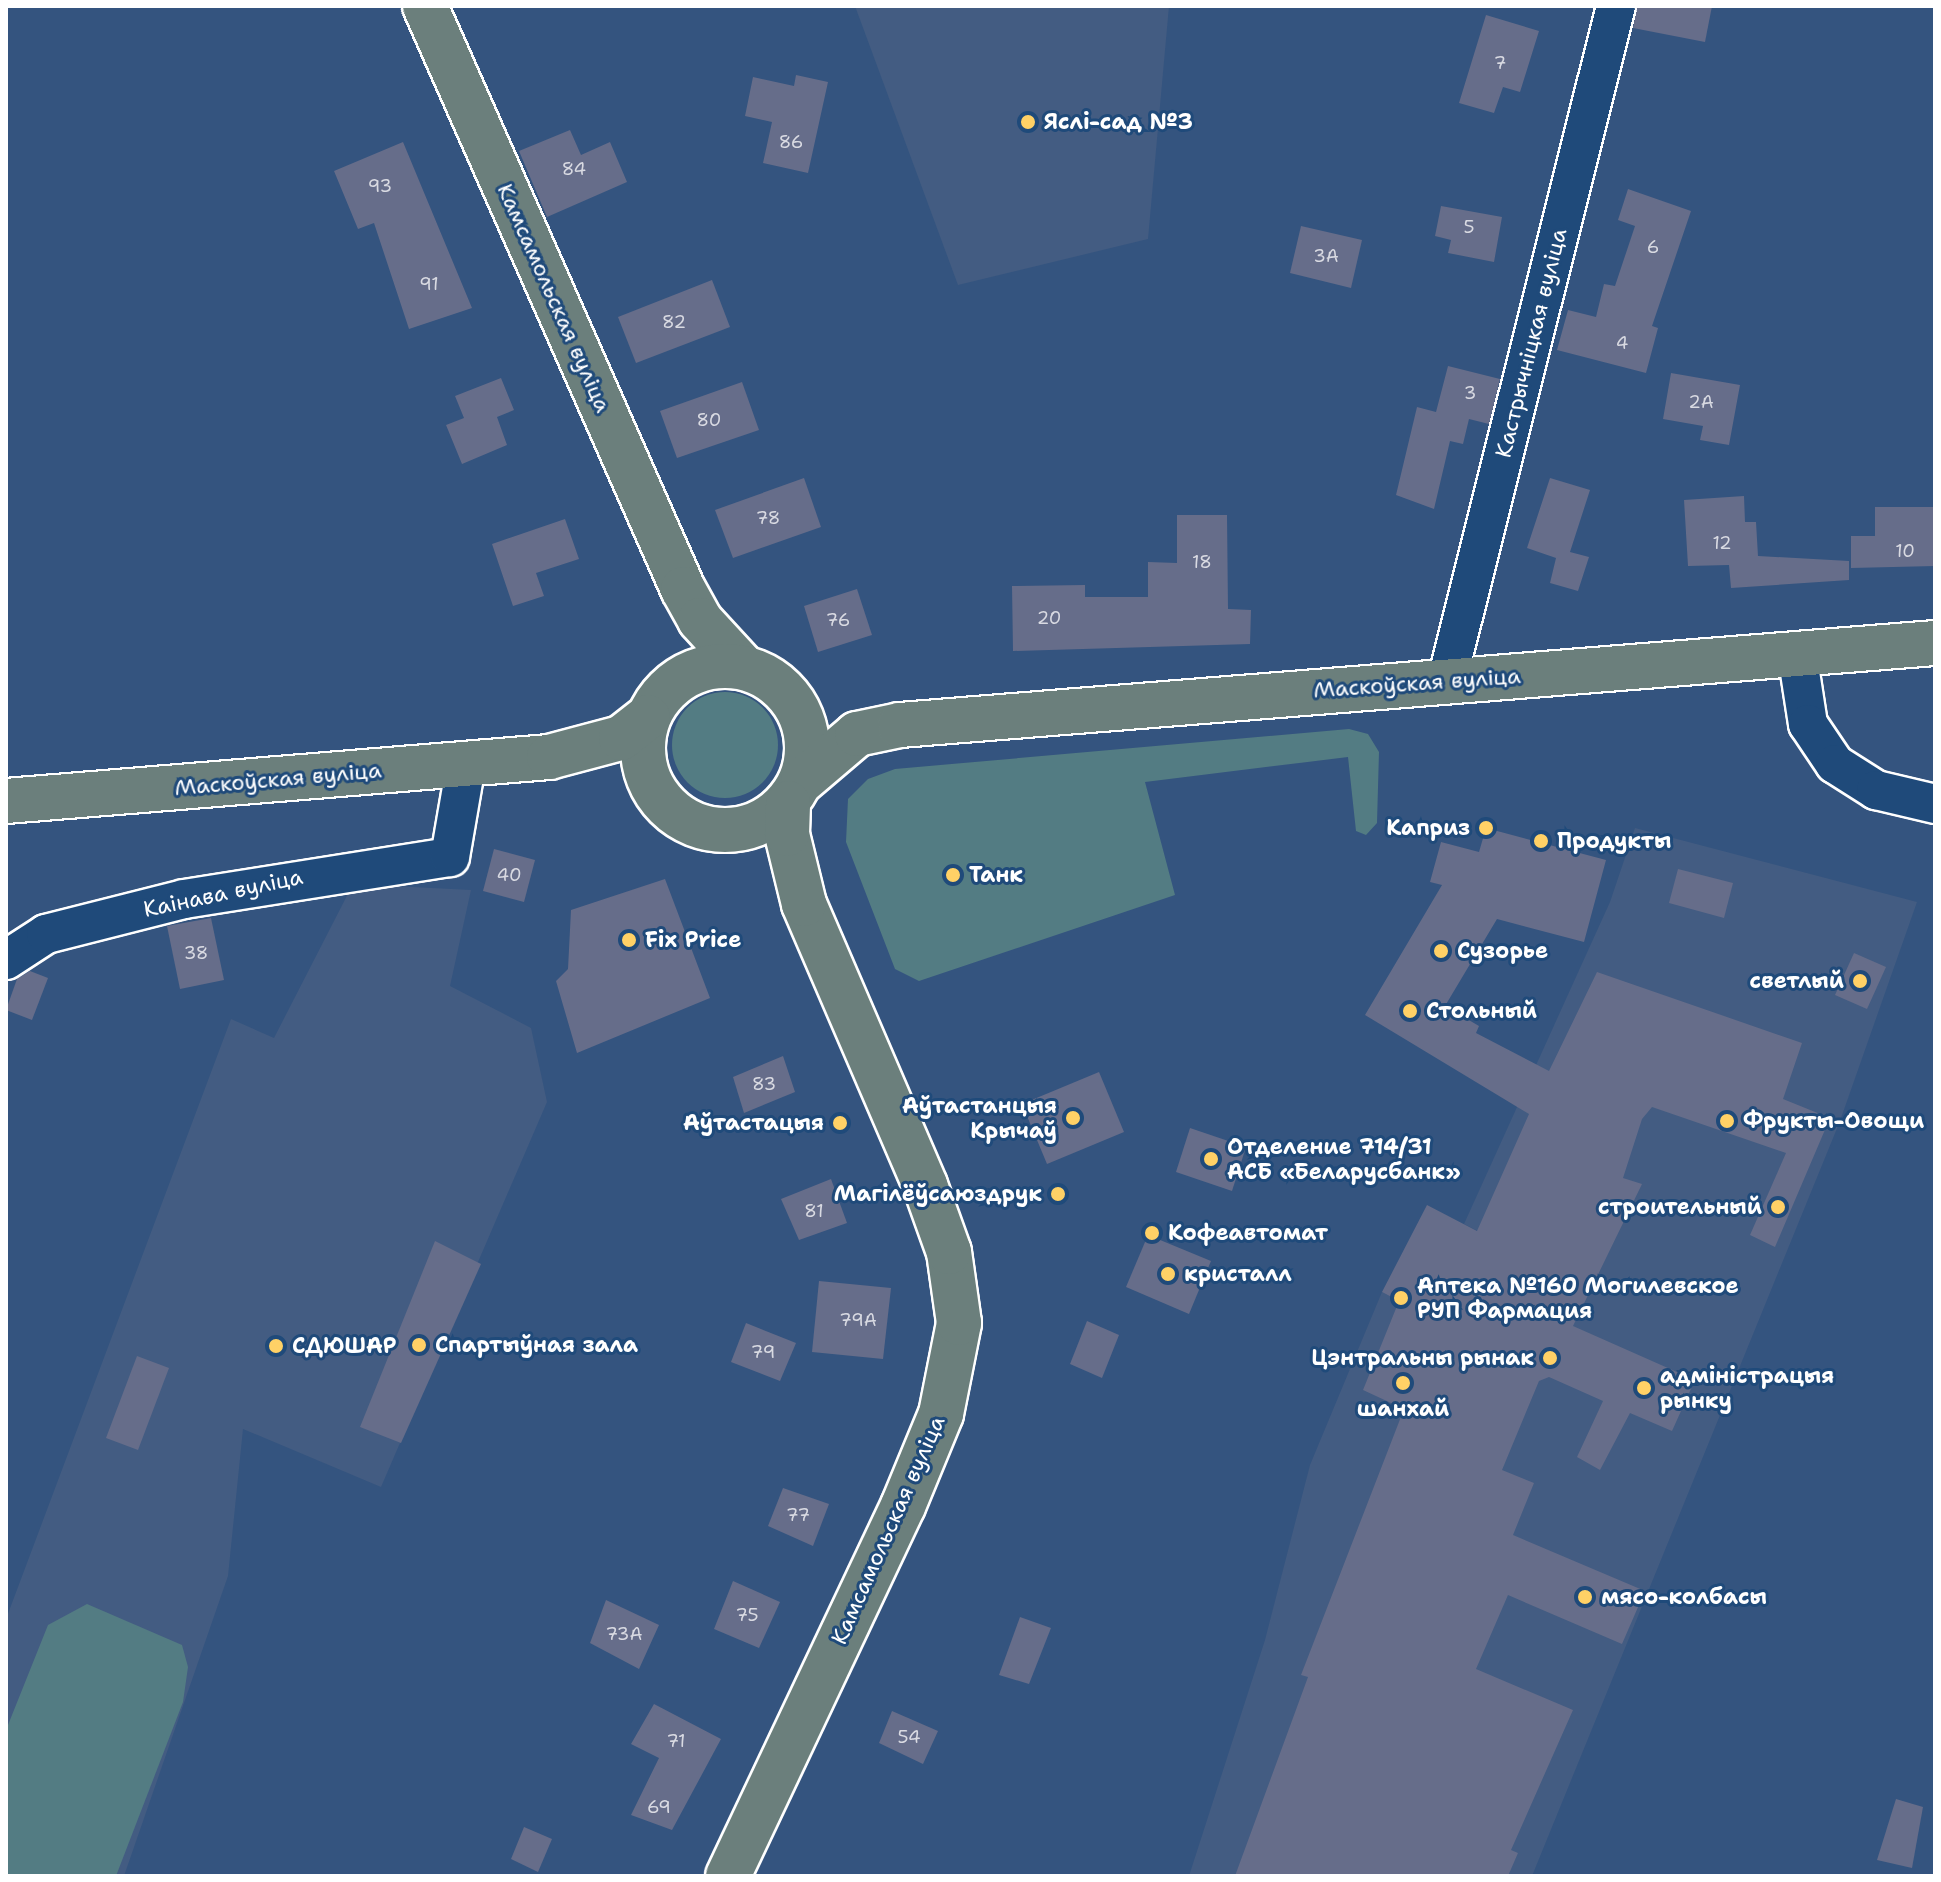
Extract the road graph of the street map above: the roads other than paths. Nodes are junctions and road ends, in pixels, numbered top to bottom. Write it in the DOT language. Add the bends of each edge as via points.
graph roads {
  1 [pos="425,6"];
  2 [pos="1616,6"];
  3 [pos="683,589"];
  4 [pos="1935,643"];
  5 [pos="1797,653"];
  6 [pos="743,667"];
  7 [pos="1447,680"];
  8 [pos="781,686"];
  9 [pos="655,705"];
  10 [pos="900,725"];
  11 [pos="549,757"];
  12 [pos="466,764"];
  13 [pos="795,792"];
  14 [pos="6,801"];
  15 [pos="662,802"];
  16 [pos="1935,804"];
  17 [pos="713,831"];
  18 [pos="804,904"];
  19 [pos="6,960"];
  20 [pos="728,1876"];
  1 -- 3 [label="main road, Камсамольская вуліца"];
  2 -- 7 [label="street, Кастрычніцкая вуліца"];
  3 -- 6 [label="main road, Камсамольская вуліца" via="700,620"];
  3 -- 9 [label="main road, Камсамольская вуліца" via="685,630"];
  4 -- 5 [label="main road, Маскоўская вуліца"];
  5 -- 7 [label="main road, Маскоўская вуліца"];
  5 -- 16 [label="street" via="1808,724 1835,764 1876,790"];
  6 -- 8 [label="main road"];
  6 -- 9 [label="main road" via="713,665"];
  7 -- 10 [label="main road, Маскоўская вуліца"];
  8 -- 10 [label="main road, Маскоўская вуліца" via="824,711"];
  8 -- 13 [label="main road" via="801,714 809,747"];
  9 -- 11 [label="main road, Маскоўская вуліца" via="621,738"];
  9 -- 15 [label="main road" via="646,776"];
  10 -- 13 [label="main road, Маскоўская вуліца" via="857,734"];
  11 -- 12 [label="main road, Маскоўская вуліца"];
  11 -- 15 [label="main road, Маскоўская вуліца" via="594,764"];
  12 -- 14 [label="main road, Маскоўская вуліца"];
  12 -- 19 [label="street, Каінава вуліца" via="450,857 184,899 46,934"];
  13 -- 17 [label="main road" via="741,830"];
  13 -- 18 [label="main road, Камсамольская вуліца" via="787,834"];
  15 -- 17 [label="main road"];
  17 -- 18 [label="main road, Камсамольская вуліца" via="758,855"];
  18 -- 20 [label="main road, Камсамольская вуліца" via="925,1185 949,1252 959,1323 941,1414 903,1506"];
}
